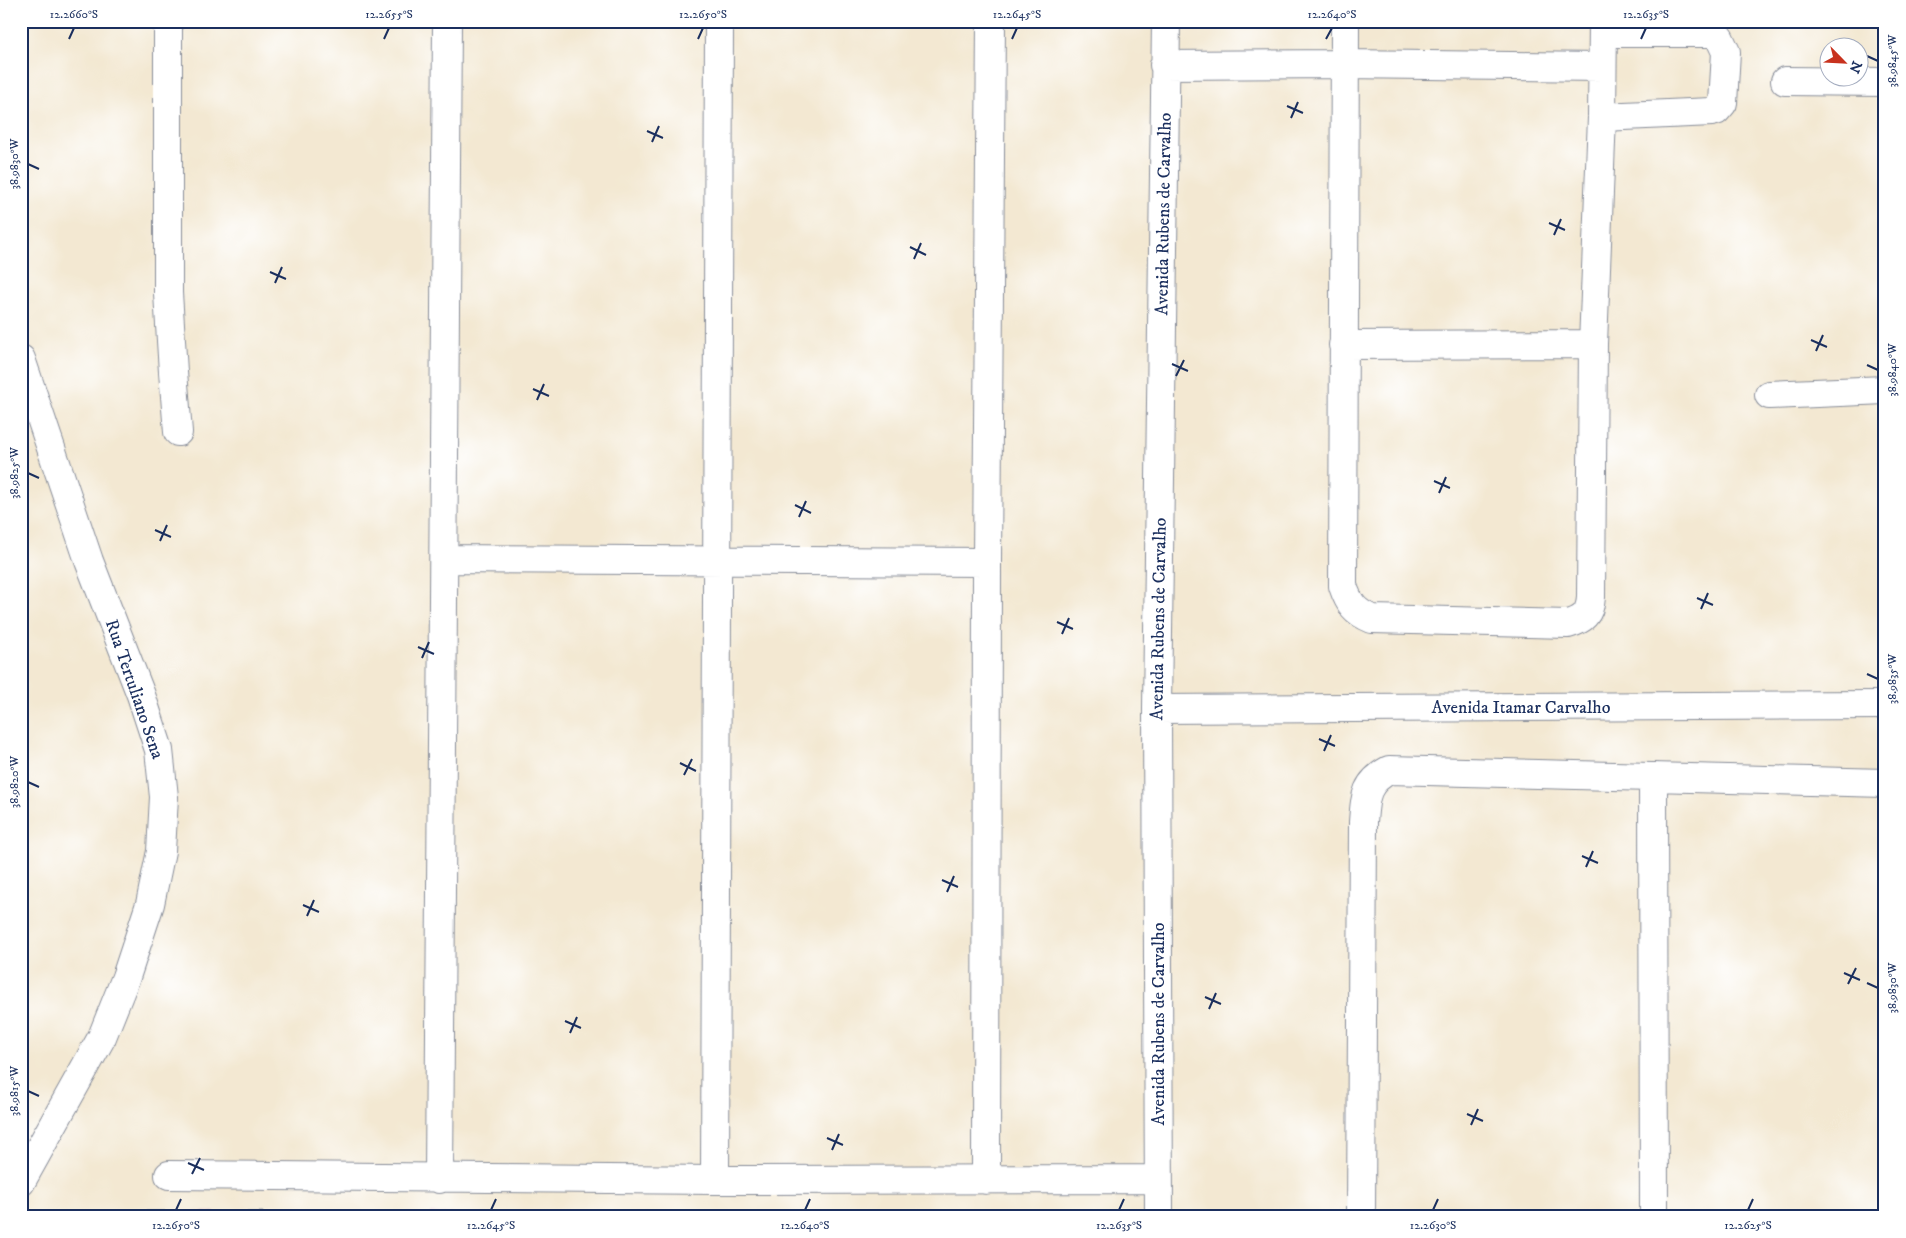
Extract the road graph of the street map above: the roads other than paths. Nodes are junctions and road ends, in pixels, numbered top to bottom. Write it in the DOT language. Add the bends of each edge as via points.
graph roads {
  1 [pos="168,21"];
  2 [pos="447,21"];
  3 [pos="719,21"];
  4 [pos="991,21"];
  5 [pos="1166,21"];
  6 [pos="1345,21"];
  7 [pos="1603,27"];
  8 [pos="1344,64"];
  9 [pos="1164,65"];
  10 [pos="1602,67"];
  11 [pos="1785,81"];
  12 [pos="1885,82"];
  13 [pos="1602,117"];
  14 [pos="1593,344"];
  15 [pos="1343,345"];
  16 [pos="21,359"];
  17 [pos="1885,390"];
  18 [pos="1769,395"];
  19 [pos="178,432"];
  20 [pos="444,559"];
  21 [pos="718,560"];
  22 [pos="987,562"];
  23 [pos="1885,704"];
  24 [pos="1157,709"];
  25 [pos="1653,777"];
  26 [pos="1885,783"];
  27 [pos="169,1175"];
  28 [pos="439,1179"];
  29 [pos="1158,1179"];
  30 [pos="715,1180"];
  31 [pos="986,1180"];
  32 [pos="21,1182"];
  33 [pos="1158,1217"];
  34 [pos="1361,1217"];
  35 [pos="1654,1217"];
  1 -- 19 [label="street" via="168,293"];
  2 -- 20 [label="street"];
  3 -- 21 [label="street"];
  4 -- 22 [label="street"];
  5 -- 9 [label="street, Avenida Rubens de Carvalho"];
  6 -- 8 [label="street"];
  7 -- 10 [label="street"];
  7 -- 13 [label="street" via="1711,33 1719,37 1726,52 1724,103 1716,111"];
  8 -- 9 [label="street"];
  8 -- 10 [label="street"];
  8 -- 15 [label="street"];
  9 -- 24 [label="street, Avenida Rubens de Carvalho"];
  10 -- 13 [label="street"];
  11 -- 12 [label="street"];
  13 -- 14 [label="street"];
  14 -- 15 [label="street"];
  14 -- 15 [label="street" via="1591,597 1586,616 1568,624 1372,619 1351,606 1343,586"];
  16 -- 32 [label="street, Rua Tertuliano Sena" via="89,561 141,694 159,750 164,797 161,852 150,904 126,977 102,1036"];
  17 -- 18 [label="street"];
  20 -- 21 [label="street"];
  20 -- 28 [label="street"];
  21 -- 22 [label="street"];
  21 -- 30 [label="street"];
  22 -- 31 [label="street"];
  23 -- 24 [label="street, Avenida Itamar Carvalho"];
  24 -- 29 [label="street, Avenida Rubens de Carvalho"];
  25 -- 26 [label="street"];
  25 -- 34 [label="street" via="1389,770 1369,787 1363,822"];
  25 -- 35 [label="street"];
  27 -- 28 [label="street"];
  28 -- 30 [label="street"];
  29 -- 31 [label="street"];
  29 -- 33 [label="street, Avenida Rubens de Carvalho"];
  30 -- 31 [label="street"];
}
